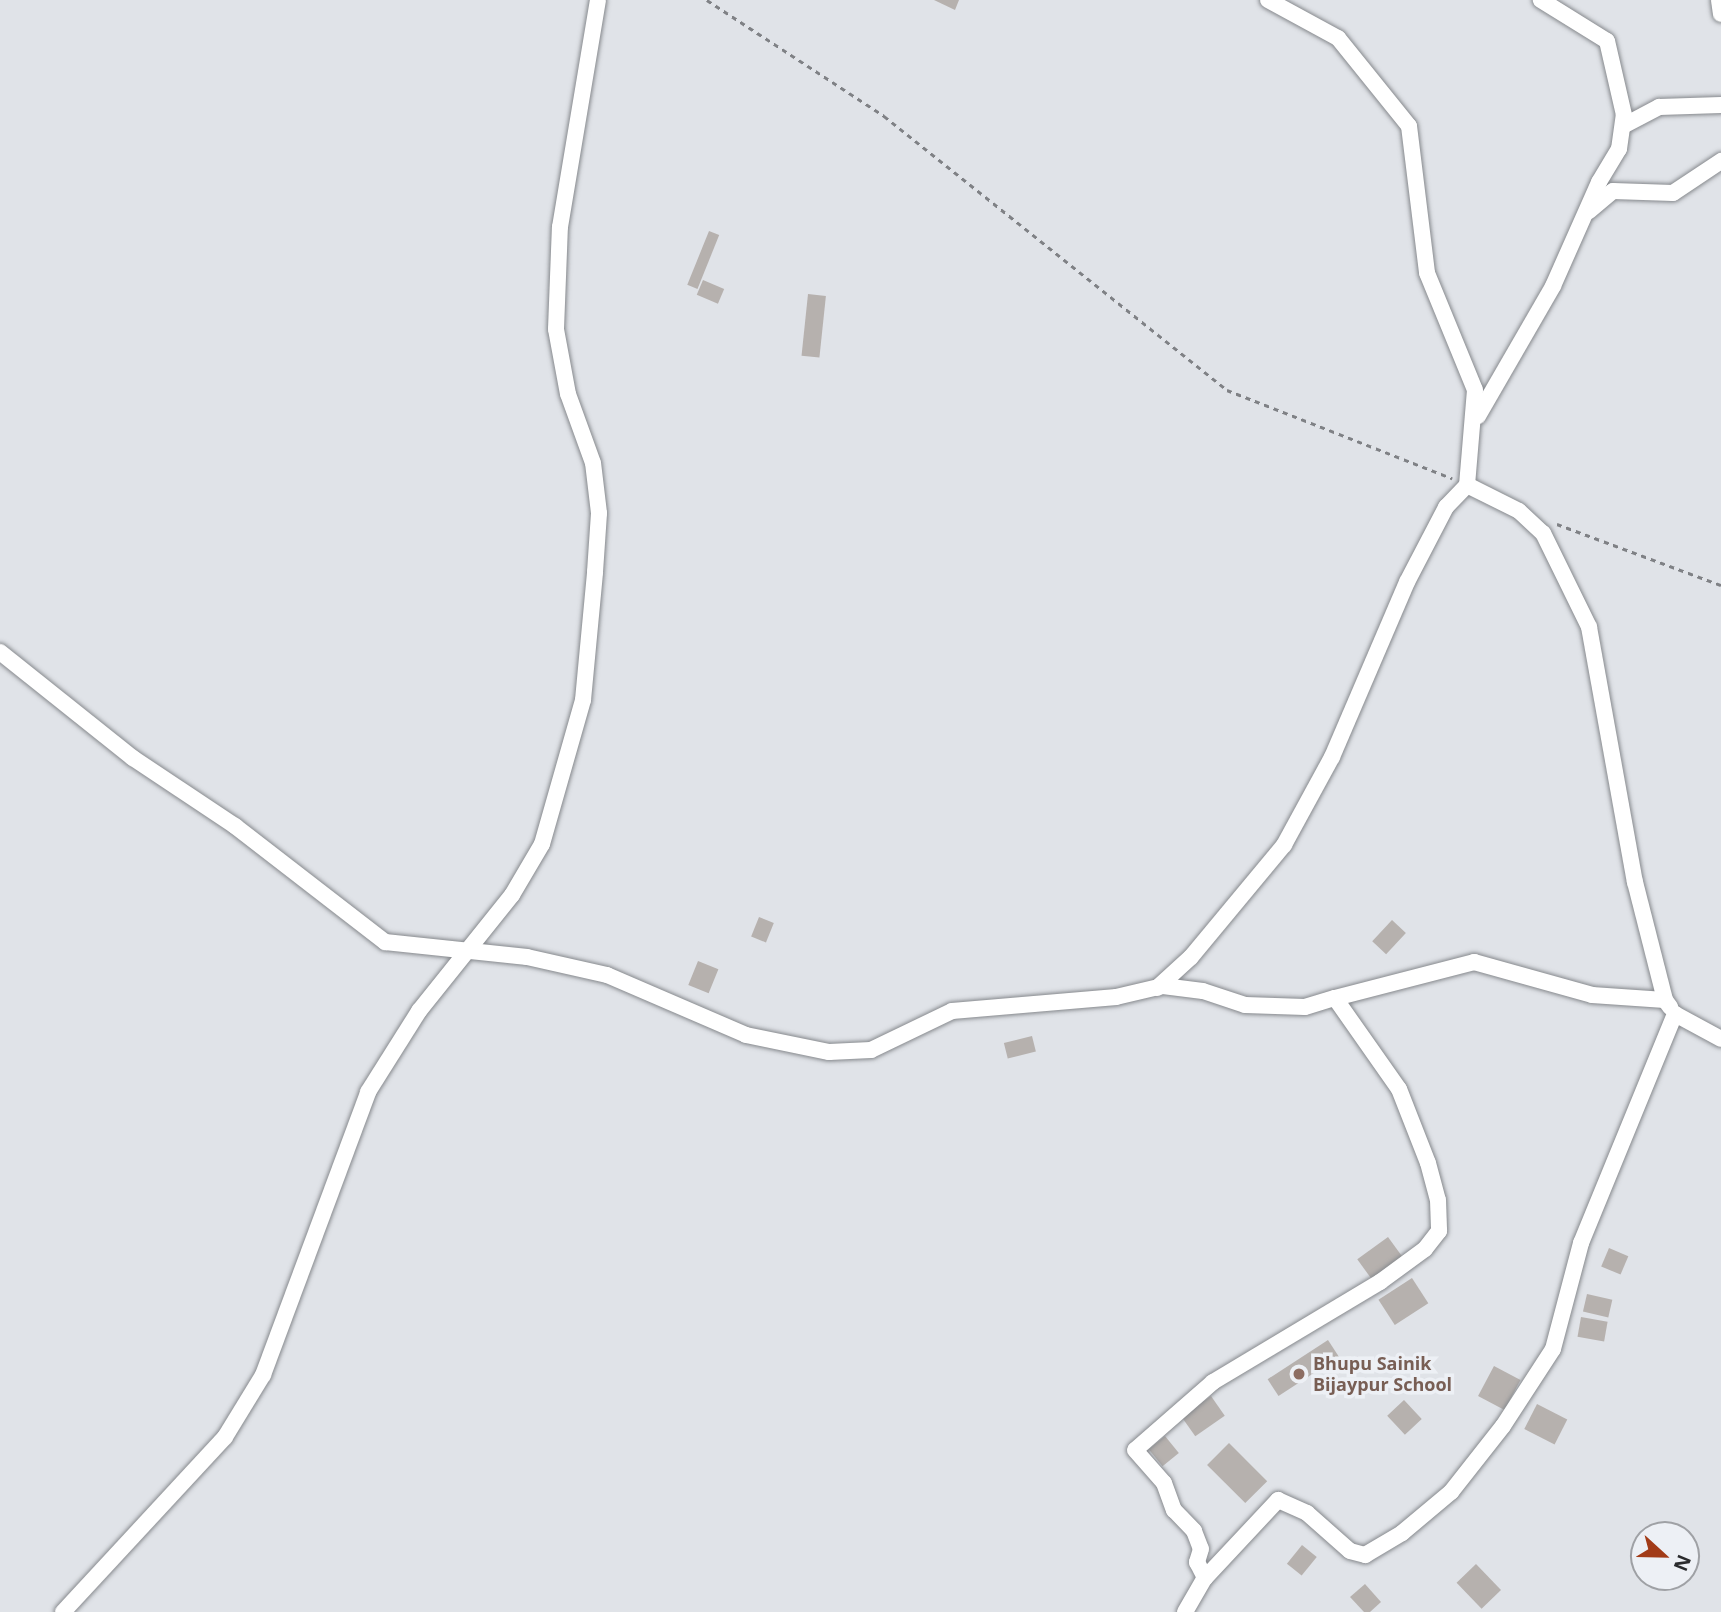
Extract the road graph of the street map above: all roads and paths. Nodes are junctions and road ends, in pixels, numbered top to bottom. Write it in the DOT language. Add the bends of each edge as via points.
graph roads {
  1 [pos="598,0"];
  2 [pos="707,0"];
  3 [pos="1268,0"];
  4 [pos="1541,0"];
  5 [pos="1719,0"];
  6 [pos="1721,14"];
  7 [pos="1721,105"];
  8 [pos="1623,125"];
  9 [pos="1721,161"];
  10 [pos="1587,213"];
  11 [pos="1476,422"];
  12 [pos="1467,485"];
  13 [pos="1544,520"];
  14 [pos="1721,585"];
  15 [pos="0,652"];
  16 [pos="467,954"];
  17 [pos="1157,988"];
  18 [pos="1335,998"];
  19 [pos="1665,1000"];
  20 [pos="1675,1014"];
  21 [pos="1721,1039"];
  22 [pos="1205,1578"];
  23 [pos="63,1612"];
  24 [pos="1185,1612"];
  1 -- 16 [label="street" via="560,227 556,330 568,394 593,463 599,513 583,701 542,844 512,895"];
  2 -- 12 [label="path" via="884,116 1227,390"];
  3 -- 11 [label="street" via="1338,38 1409,126 1427,273 1475,390"];
  4 -- 8 [label="street" via="1607,41 1619,78"];
  5 -- 6 [label="street"];
  7 -- 8 [label="street" via="1660,107"];
  8 -- 10 [label="street" via="1619,149"];
  9 -- 10 [label="street" via="1673,194 1612,191"];
  10 -- 11 [label="street" via="1553,286 1499,373"];
  11 -- 12 [label="street"];
  12 -- 17 [label="street" via="1446,507 1407,582 1332,757 1284,845 1191,957"];
  12 -- 19 [label="street" via="1519,510 1544,533 1589,627 1635,882"];
  13 -- 14 [label="path"];
  15 -- 16 [label="street" via="133,758 235,827 385,942"];
  16 -- 17 [label="street" via="527,957 607,975 746,1035 829,1052 871,1050 952,1011 1116,997"];
  16 -- 23 [label="street" via="419,1011 368,1092 262,1375 225,1437"];
  17 -- 18 [label="street" via="1203,990 1245,1005 1305,1007"];
  18 -- 19 [label="street" via="1474,962 1591,995"];
  18 -- 22 [label="street" via="1399,1089 1428,1163 1438,1200 1438,1231 1425,1249 1381,1282 1213,1382 1135,1450 1164,1483 1174,1510 1194,1531 1201,1549 1197,1562"];
  19 -- 20 [label="street"];
  20 -- 21 [label="street"];
  20 -- 22 [label="street" via="1581,1243 1553,1349 1503,1426 1451,1492 1365,1555 1350,1551 1307,1513 1278,1500"];
  22 -- 24 [label="street"];
}
